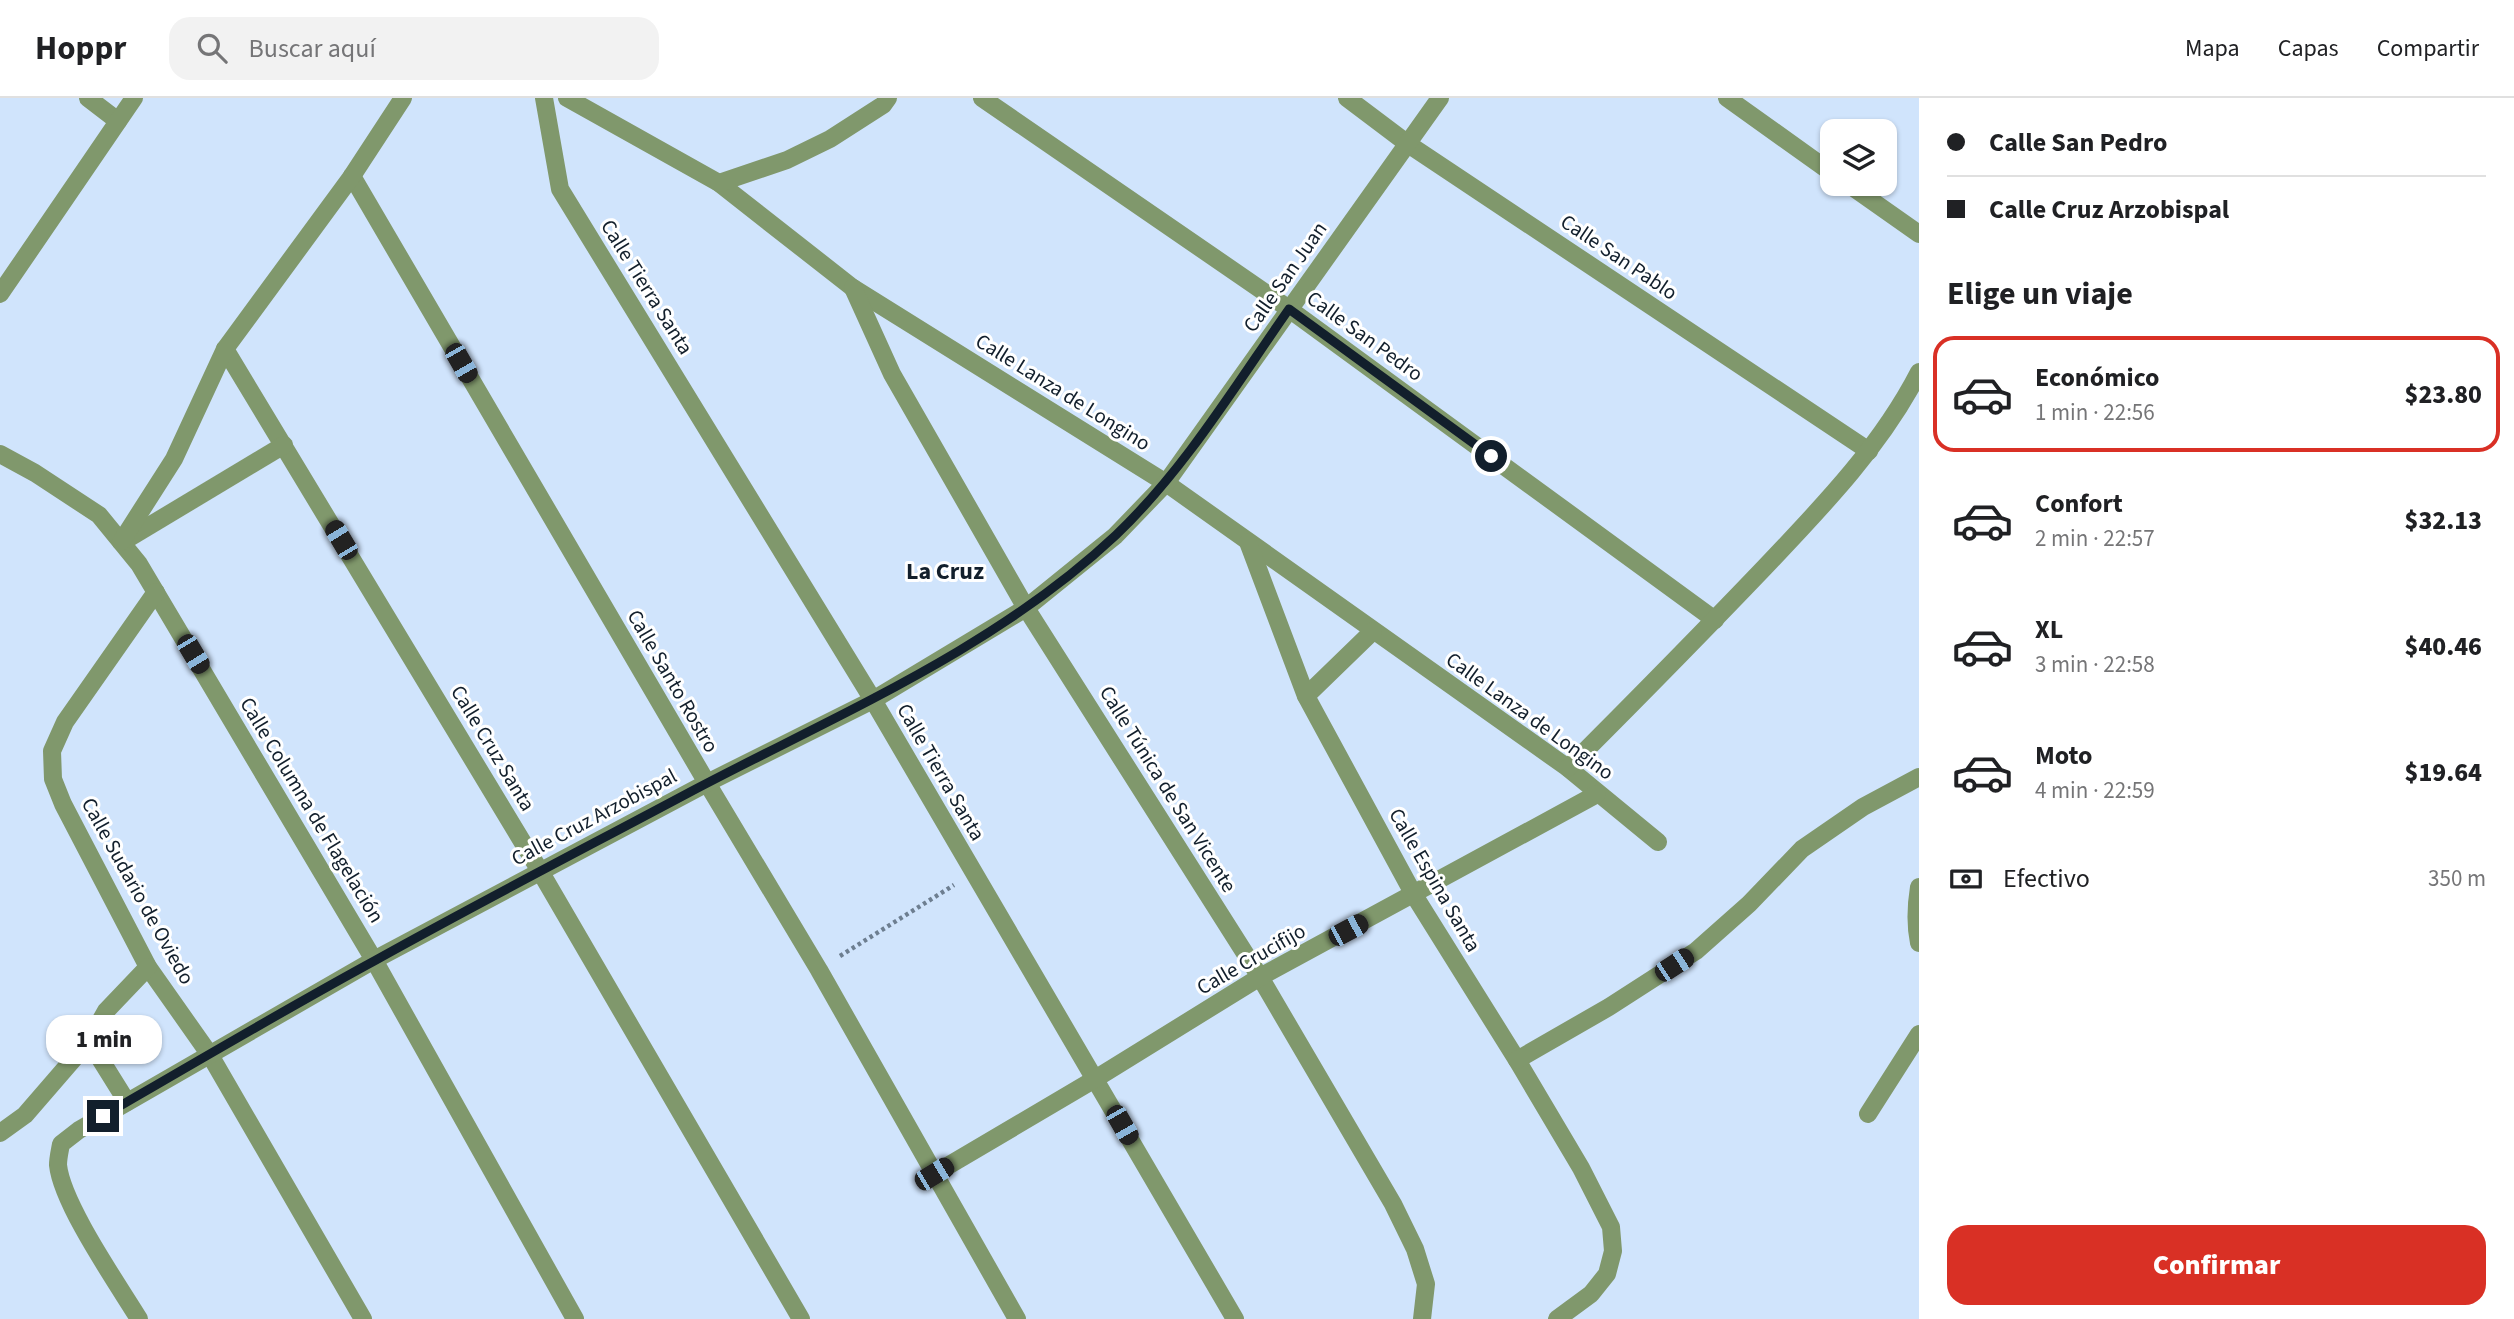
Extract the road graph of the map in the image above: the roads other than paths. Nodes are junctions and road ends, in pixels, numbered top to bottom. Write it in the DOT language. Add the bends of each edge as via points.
graph roads {
  1 [pos="88,98"];
  2 [pos="134,98"];
  3 [pos="403,98"];
  4 [pos="544,98"];
  5 [pos="567,98"];
  6 [pos="888,98"];
  7 [pos="982,98"];
  8 [pos="1347,98"];
  9 [pos="1440,98"];
  10 [pos="1727,98"];
  11 [pos="118,121"];
  12 [pos="1408,144"];
  13 [pos="1820,164"];
  14 [pos="352,176"];
  15 [pos="719,183"];
  16 [pos="1865,196"];
  17 [pos="1919,234"];
  18 [pos="853,288"];
  19 [pos="0,294"];
  20 [pos="1289,309"];
  21 [pos="225,349"];
  22 [pos="1919,372"];
  23 [pos="284,445"];
  24 [pos="1869,450"];
  25 [pos="0,454"];
  26 [pos="1166,483"];
  27 [pos="121,542"];
  28 [pos="1248,542"];
  29 [pos="156,592"];
  30 [pos="1026,608"];
  31 [pos="1715,620"];
  32 [pos="1373,631"];
  33 [pos="1306,696"];
  34 [pos="873,700"];
  35 [pos="1568,768"];
  36 [pos="1919,777"];
  37 [pos="706,783"];
  38 [pos="1597,794"];
  39 [pos="1658,842"];
  40 [pos="540,871"];
  41 [pos="1919,887"];
  42 [pos="1414,895"];
  43 [pos="1919,943"];
  44 [pos="374,960"];
  45 [pos="148,967"];
  46 [pos="1260,977"];
  47 [pos="1919,1034"];
  48 [pos="89,1041"];
  49 [pos="210,1055"];
  50 [pos="1517,1060"];
  51 [pos="1096,1079"];
  52 [pos="127,1102"];
  53 [pos="1868,1114"];
  54 [pos="0,1133"];
  55 [pos="934,1174"];
  56 [pos="139,1319"];
  57 [pos="363,1319"];
  58 [pos="575,1319"];
  59 [pos="801,1319"];
  60 [pos="1017,1319"];
  61 [pos="1235,1319"];
  62 [pos="1422,1319"];
  63 [pos="1557,1319"];
  1 -- 11 [label="street"];
  2 -- 11 [label="street"];
  3 -- 14 [label="street"];
  4 -- 34 [label="street, Calle Tierra Santa" via="560,189"];
  5 -- 15 [label="street, Calle Lanza de Longino"];
  6 -- 15 [label="street" via="830,139 787,160"];
  7 -- 20 [label="street, Calle San Pedro"];
  8 -- 12 [label="street, Calle San Pablo"];
  9 -- 12 [label="street, Calle San Juan"];
  10 -- 13 [label="street"];
  11 -- 19 [label="street"];
  12 -- 20 [label="street, Calle San Juan"];
  12 -- 24 [label="street, Calle San Pablo"];
  14 -- 21 [label="street"];
  14 -- 37 [label="street, Calle Santo Rostro"];
  15 -- 18 [label="street, Calle Lanza de Longino"];
  16 -- 17 [label="street"];
  18 -- 26 [label="street, Calle Lanza de Longino"];
  18 -- 30 [label="street, Calle Túnica de San Vicente" via="892,374"];
  20 -- 26 [label="street, Calle San Juan"];
  20 -- 31 [label="street, Calle San Pedro"];
  21 -- 23 [label="street, Calle Cruz Santa"];
  21 -- 27 [label="street" via="174,459"];
  22 -- 24 [label="street"];
  23 -- 27 [label="street"];
  23 -- 40 [label="street, Calle Cruz Santa"];
  24 -- 31 [label="street"];
  25 -- 27 [label="street, Calle Columna de Flagelación" via="99,515"];
  26 -- 28 [label="street, Calle Lanza de Longino"];
  26 -- 30 [label="street, Calle Cruz Arzobispal" via="1115,536"];
  27 -- 29 [label="street, Calle Columna de Flagelación"];
  28 -- 32 [label="street, Calle Lanza de Longino"];
  28 -- 33 [label="street, Calle Espina Santa"];
  29 -- 44 [label="street, Calle Columna de Flagelación"];
  29 -- 45 [label="street, Calle Sudario de Oviedo" via="65,722 52,751 53,779 63,804"];
  30 -- 34 [label="street, Calle Cruz Arzobispal"];
  30 -- 46 [label="street, Calle Túnica de San Vicente"];
  31 -- 35 [label="street"];
  32 -- 33 [label="street"];
  32 -- 35 [label="street, Calle Lanza de Longino"];
  33 -- 42 [label="street, Calle Espina Santa"];
  34 -- 37 [label="street, Calle Cruz Arzobispal"];
  34 -- 51 [label="street, Calle Tierra Santa"];
  35 -- 38 [label="street, Calle Lanza de Longino"];
  36 -- 50 [label="street" via="1863,807 1802,849 1696,951"];
  37 -- 40 [label="street, Calle Cruz Arzobispal"];
  37 -- 55 [label="street, Calle Santo Rostro"];
  38 -- 39 [label="street, Calle Lanza de Longino"];
  38 -- 42 [label="street, Calle Crucifijo"];
  40 -- 44 [label="street, Calle Cruz Arzobispal"];
  40 -- 59 [label="street, Calle Cruz Santa"];
  41 -- 43 [label="street"];
  42 -- 46 [label="street, Calle Crucifijo"];
  42 -- 50 [label="street, Calle Espina Santa"];
  44 -- 49 [label="street, Calle Cruz Arzobispal"];
  44 -- 58 [label="street, Calle Columna de Flagelación"];
  45 -- 48 [label="street" via="106,1011"];
  45 -- 49 [label="street, Calle Sudario de Oviedo"];
  46 -- 51 [label="street, Calle Crucifijo"];
  46 -- 62 [label="street, Calle Túnica de San Vicente" via="1415,1249 1426,1284"];
  47 -- 53 [label="street"];
  48 -- 52 [label="street"];
  48 -- 54 [label="street" via="25,1115"];
  49 -- 52 [label="street, Calle Cruz Arzobispal"];
  49 -- 57 [label="street, Calle Sudario de Oviedo"];
  50 -- 63 [label="street, Calle Espina Santa" via="1611,1227 1613,1251 1607,1273 1591,1294"];
  51 -- 55 [label="street, Calle Crucifijo"];
  51 -- 61 [label="street, Calle Tierra Santa"];
  52 -- 56 [label="street, Calle Cruz Arzobispal" via="61,1144 58,1164 81,1222"];
  55 -- 60 [label="street, Calle Santo Rostro"];
}
